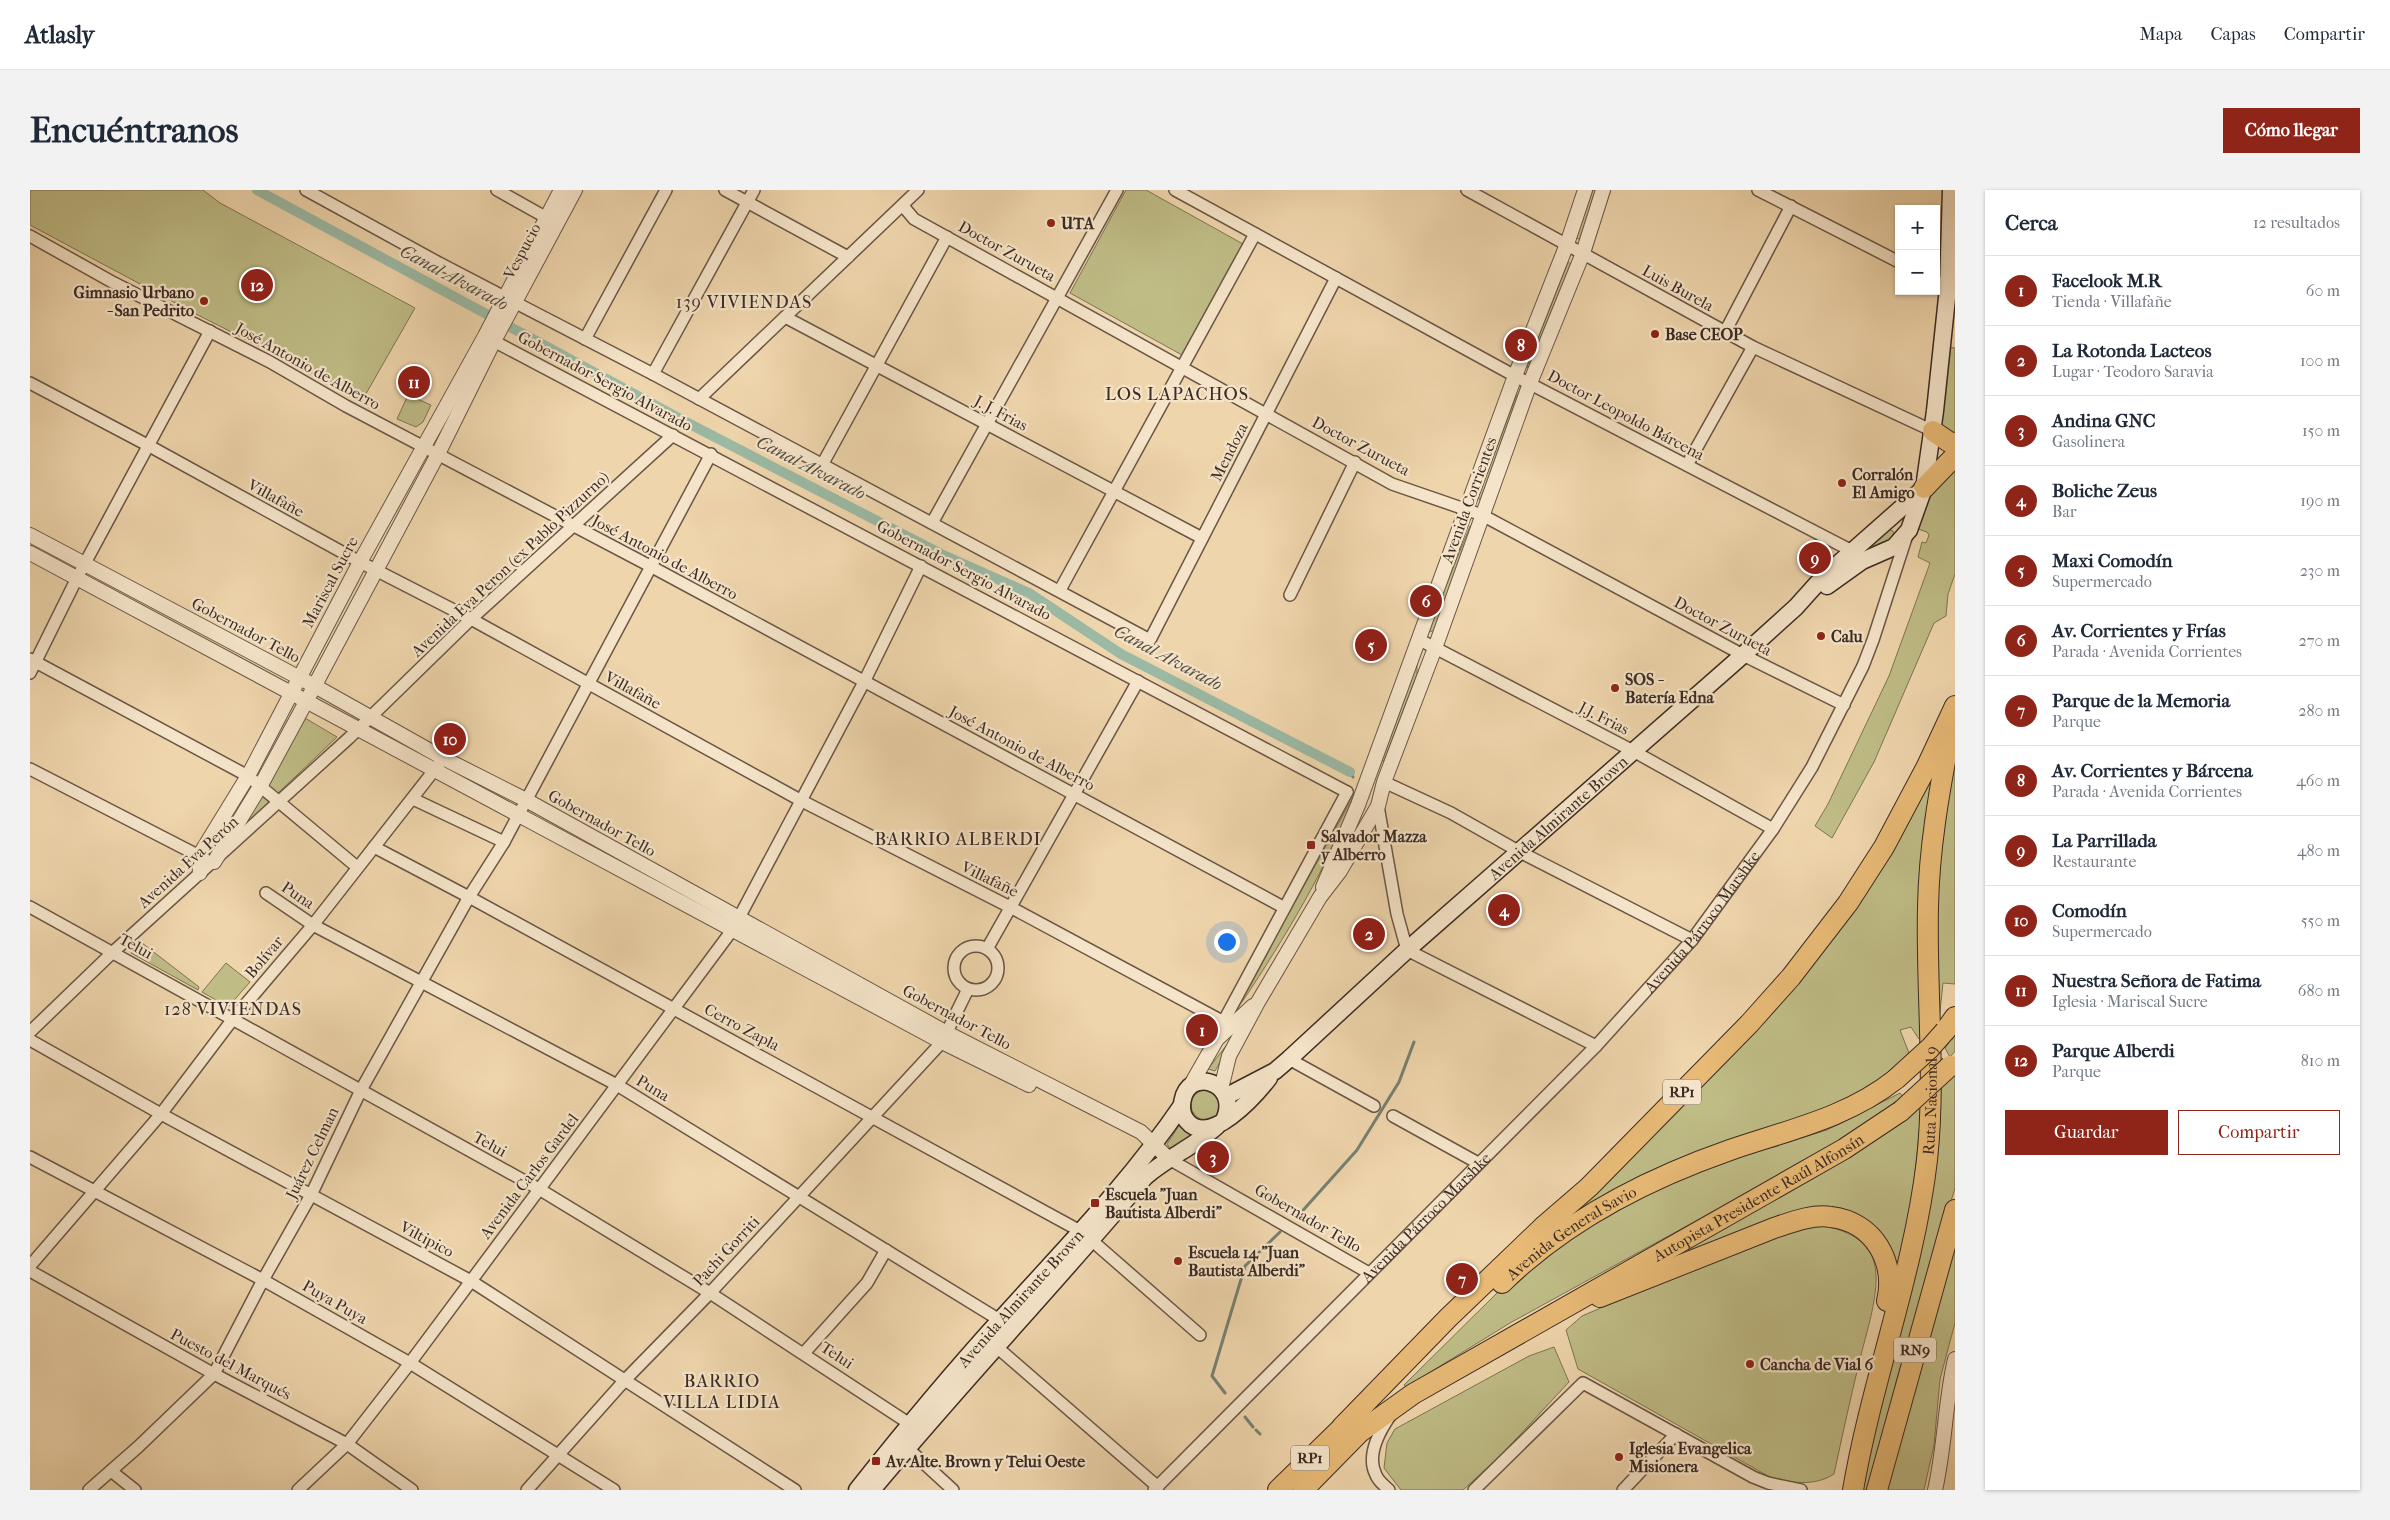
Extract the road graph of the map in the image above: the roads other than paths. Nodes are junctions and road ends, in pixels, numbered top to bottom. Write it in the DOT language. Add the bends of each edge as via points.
graph roads {
  1 [pos="306,190"];
  2 [pos="497,190"];
  3 [pos="561,190"];
  4 [pos="575,190"];
  5 [pos="666,190"];
  6 [pos="724,190"];
  7 [pos="754,190"];
  8 [pos="918,190"];
  9 [pos="1117,190"];
  10 [pos="1175,190"];
  11 [pos="1467,190"];
  12 [pos="1585,190"];
  13 [pos="1603,190"];
  14 [pos="1758,190"];
  15 [pos="1940,190"];
  16 [pos="1951,190"];
  17 [pos="747,202"];
  18 [pos="903,206"];
  19 [pos="1791,206"];
  20 [pos="547,218"];
  21 [pos="1255,234"];
  22 [pos="30,236"];
  23 [pos="947,237"];
  24 [pos="1567,244"];
  25 [pos="1939,250"];
  26 [pos="1583,253"];
  27 [pos="848,257"];
  28 [pos="1895,260"];
  29 [pos="1336,278"];
  30 [pos="1937,295"];
  31 [pos="1057,298"];
  32 [pos="509,300"];
  33 [pos="785,317"];
  34 [pos="210,331"];
  35 [pos="1725,332"];
  36 [pos="490,338"];
  37 [pos="585,339"];
  38 [pos="1753,348"];
  39 [pos="877,365"];
  40 [pos="1182,367"];
  41 [pos="653,374"];
  42 [pos="1515,376"];
  43 [pos="30,383"];
  44 [pos="1530,384"];
  45 [pos="699,399"];
  46 [pos="1267,413"];
  47 [pos="987,424"];
  48 [pos="1928,429"];
  49 [pos="673,435"];
  50 [pos="1955,443"];
  51 [pos="148,445"];
  52 [pos="422,446"];
  53 [pos="438,454"];
  54 [pos="711,454"];
  55 [pos="1955,456"];
  56 [pos="1354,462"];
  57 [pos="822,465"];
  58 [pos="1687,465"];
  59 [pos="1114,491"];
  60 [pos="1919,492"];
  61 [pos="1467,508"];
  62 [pos="1482,515"];
  63 [pos="932,523"];
  64 [pos="574,527"];
  65 [pos="1877,529"];
  66 [pos="30,535"];
  67 [pos="1904,535"];
  68 [pos="1202,538"];
  69 [pos="1852,551"];
  70 [pos="30,553"];
  71 [pos="360,562"];
  72 [pos="85,564"];
  73 [pos="921,566"];
  74 [pos="652,567"];
  75 [pos="375,570"];
  76 [pos="77,578"];
  77 [pos="1060,590"];
  78 [pos="1290,595"];
  79 [pos="1796,607"];
  80 [pos="471,619"];
  81 [pos="1418,639"];
  82 [pos="1150,640"];
  83 [pos="1435,648"];
  84 [pos="1743,655"];
  85 [pos="33,660"];
  86 [pos="30,673"];
  87 [pos="299,678"];
  88 [pos="1138,681"];
  89 [pos="864,682"];
  90 [pos="590,684"];
  91 [pos="313,685"];
  92 [pos="291,692"];
  93 [pos="306,700"];
  94 [pos="1844,705"];
  95 [pos="1955,706"];
  96 [pos="364,723"];
  97 [pos="1635,752"];
  98 [pos="440,764"];
  99 [pos="30,769"];
  100 [pos="248,776"];
  101 [pos="1384,782"];
  102 [pos="261,785"];
  103 [pos="1363,789"];
  104 [pos="1347,792"];
  105 [pos="1075,795"];
  106 [pos="413,799"];
  107 [pos="526,800"];
  108 [pos="800,800"];
  109 [pos="280,802"];
  110 [pos="1378,806"];
  111 [pos="519,814"];
  112 [pos="1773,829"];
  113 [pos="504,842"];
  114 [pos="374,847"];
  115 [pos="1520,852"];
  116 [pos="198,856"];
  117 [pos="214,862"];
  118 [pos="357,867"];
  119 [pos="200,873"];
  120 [pos="266,893"];
  121 [pos="469,897"];
  122 [pos="1320,897"];
  123 [pos="30,907"];
  124 [pos="1283,907"];
  125 [pos="1012,908"];
  126 [pos="735,924"];
  127 [pos="313,925"];
  128 [pos="1692,940"];
  129 [pos="987,949"];
  130 [pos="1407,950"];
  131 [pos="113,952"];
  132 [pos="422,982"];
  133 [pos="968,989"];
  134 [pos="1258,1002"];
  135 [pos="673,1008"];
  136 [pos="233,1019"];
  137 [pos="1222,1022"];
  138 [pos="1950,1024"];
  139 [pos="30,1032"];
  140 [pos="944,1037"];
  141 [pos="1217,1039"];
  142 [pos="30,1040"];
  143 [pos="1596,1046"];
  144 [pos="1289,1060"];
  145 [pos="1953,1063"];
  146 [pos="1275,1071"];
  147 [pos="617,1085"];
  148 [pos="1189,1088"];
  149 [pos="361,1090"];
  150 [pos="1224,1092"];
  151 [pos="1182,1105"];
  152 [pos="1374,1106"];
  153 [pos="161,1114"];
  154 [pos="1392,1116"];
  155 [pos="873,1117"];
  156 [pos="1220,1124"];
  157 [pos="1154,1146"];
  158 [pos="30,1158"];
  159 [pos="1169,1159"];
  160 [pos="1478,1163"];
  161 [pos="539,1189"];
  162 [pos="93,1191"];
  163 [pos="310,1195"];
  164 [pos="799,1196"];
  165 [pos="1955,1210"];
  166 [pos="1087,1236"];
  167 [pos="886,1250"];
  168 [pos="30,1266"];
  169 [pos="30,1271"];
  170 [pos="1369,1274"];
  171 [pos="263,1280"];
  172 [pos="472,1281"];
  173 [pos="710,1293"];
  174 [pos="1549,1316"];
  175 [pos="1007,1324"];
  176 [pos="1200,1335"];
  177 [pos="991,1343"];
  178 [pos="804,1353"];
  179 [pos="1955,1359"];
  180 [pos="410,1364"];
  181 [pos="214,1374"];
  182 [pos="625,1380"];
  183 [pos="1398,1405"];
  184 [pos="916,1427"];
  185 [pos="1342,1427"];
  186 [pos="1676,1434"];
  187 [pos="1862,1436"];
  188 [pos="347,1444"];
  189 [pos="902,1444"];
  190 [pos="557,1454"];
  191 [pos="111,1471"];
  192 [pos="1156,1488"];
  193 [pos="1784,1489"];
  194 [pos="89,1490"];
  195 [pos="134,1490"];
  196 [pos="298,1490"];
  197 [pos="410,1490"];
  198 [pos="527,1490"];
  199 [pos="614,1490"];
  200 [pos="795,1490"];
  201 [pos="857,1490"];
  202 [pos="872,1490"];
  203 [pos="953,1490"];
  204 [pos="1278,1490"];
  205 [pos="1303,1490"];
  206 [pos="1389,1490"];
  207 [pos="1474,1490"];
  208 [pos="1623,1490"];
  209 [pos="1801,1490"];
  210 [pos="1853,1490"];
  211 [pos="1878,1490"];
  212 [pos="1935,1490"];
  1 -- 32 [label="street, Gobernador Sergio Alvarado"];
  2 -- 20 [label="street"];
  3 -- 20 [label="street, Vespucio"];
  4 -- 32 [label="street, Vespucio"];
  5 -- 37 [label="street"];
  6 -- 17 [label="street"];
  7 -- 17 [label="street"];
  8 -- 18 [label="street"];
  9 -- 31 [label="street"];
  10 -- 21 [label="street, Doctor Leopoldo Bárcena"];
  11 -- 24 [label="street, Luis Burela"];
  12 -- 24 [label="street, Avenida Corrientes"];
  13 -- 26 [label="street, Avenida Corrientes"];
  14 -- 19 [label="street"];
  15 -- 25 [label="main road, Avenida Párroco Marshke"];
  16 -- 48 [label="main road, Avenida Párroco Marshke" via="1948,288"];
  17 -- 27 [label="street"];
  17 -- 41 [label="street"];
  18 -- 23 [label="street, Doctor Zurueta" via="914,219"];
  18 -- 27 [label="street"];
  19 -- 28 [label="street"];
  19 -- 35 [label="street"];
  20 -- 32 [label="street, Vespucio"];
  21 -- 29 [label="street, Doctor Leopoldo Bárcena"];
  21 -- 40 [label="street"];
  22 -- 34 [label="street, José Antonio de Alberro"];
  23 -- 31 [label="street, Doctor Zurueta"];
  23 -- 39 [label="street"];
  24 -- 26 [label="street, Luis Burela"];
  24 -- 42 [label="street, Avenida Corrientes"];
  26 -- 35 [label="street, Luis Burela"];
  26 -- 44 [label="street, Avenida Corrientes"];
  27 -- 33 [label="street"];
  29 -- 42 [label="street, Doctor Leopoldo Bárcena"];
  29 -- 46 [label="street, Mendoza"];
  30 -- 48 [label="main road, Avenida Párroco Marshke"];
  31 -- 40 [label="street, Doctor Zurueta"];
  31 -- 47 [label="street"];
  32 -- 36 [label="street"];
  32 -- 37 [label="street, Gobernador Sergio Alvarado"];
  33 -- 39 [label="street, J. J. Frias"];
  33 -- 45 [label="street"];
  34 -- 51 [label="street"];
  34 -- 52 [label="street, José Antonio de Alberro"];
  35 -- 38 [label="street, Luis Burela"];
  36 -- 49 [label="street, Gobernador Sergio Alvarado"];
  36 -- 52 [label="street, Mariscal Sucre"];
  36 -- 53 [label="street"];
  37 -- 41 [label="street, Gobernador Sergio Alvarado"];
  38 -- 48 [label="street, Luis Burela"];
  38 -- 58 [label="street"];
  39 -- 47 [label="street, J. J. Frias"];
  39 -- 57 [label="street"];
  40 -- 46 [label="street, Doctor Zurueta"];
  40 -- 59 [label="street"];
  41 -- 45 [label="street, Gobernador Sergio Alvarado"];
  42 -- 44 [label="street, Doctor Leopoldo Bárcena"];
  42 -- 61 [label="street, Avenida Corrientes"];
  43 -- 51 [label="street, Villafañe"];
  44 -- 58 [label="street, Doctor Leopoldo Bárcena"];
  44 -- 62 [label="street, Avenida Corrientes"];
  45 -- 57 [label="street, Gobernador Sergio Alvarado"];
  46 -- 56 [label="street, Doctor Zurueta"];
  46 -- 68 [label="street, Mendoza"];
  47 -- 59 [label="street, J. J. Frias"];
  47 -- 63 [label="street"];
  48 -- 50 [label="highway"];
  48 -- 60 [label="main road, Avenida Párroco Marshke"];
  49 -- 54 [label="street, Gobernador Sergio Alvarado"];
  49 -- 64 [label="street, Avenida Eva Peron (ex Pablo Pizzurno)"];
  51 -- 71 [label="street, Villafañe"];
  51 -- 72 [label="street"];
  52 -- 53 [label="street, José Antonio de Alberro"];
  52 -- 71 [label="street, Mariscal Sucre"];
  53 -- 64 [label="street, José Antonio de Alberro"];
  53 -- 75 [label="street"];
  54 -- 73 [label="street, Gobernador Sergio Alvarado"];
  54 -- 74 [label="street"];
  55 -- 60 [label="highway"];
  56 -- 61 [label="street, Doctor Zurueta" via="1392,484"];
  56 -- 78 [label="street"];
  57 -- 63 [label="street, Gobernador Sergio Alvarado"];
  58 -- 69 [label="street, Doctor Leopoldo Bárcena"];
  59 -- 68 [label="street, J. J. Frias"];
  59 -- 77 [label="street"];
  60 -- 65 [label="main road"];
  60 -- 67 [label="main road, Avenida Párroco Marshke"];
  61 -- 62 [label="street, Doctor Zurueta"];
  61 -- 81 [label="street, Avenida Corrientes"];
  62 -- 83 [label="street, Avenida Corrientes"];
  62 -- 84 [label="street, Doctor Zurueta"];
  63 -- 77 [label="street, Gobernador Sergio Alvarado"];
  64 -- 74 [label="street, José Antonio de Alberro"];
  64 -- 80 [label="street, Avenida Eva Peron (ex Pablo Pizzurno)"];
  65 -- 67 [label="main road" via="1893,527"];
  65 -- 69 [label="main road"];
  66 -- 72 [label="street, Gobernador Tello"];
  67 -- 79 [label="main road" via="1894,546 1862,561"];
  67 -- 94 [label="street, Avenida Párroco Marshke" via="1873,640"];
  68 -- 82 [label="street, Mendoza"];
  69 -- 79 [label="main road"];
  70 -- 76 [label="street, Gobernador Tello"];
  71 -- 75 [label="street, Villafañe"];
  71 -- 87 [label="street, Mariscal Sucre"];
  72 -- 76 [label="street"];
  72 -- 87 [label="street, Gobernador Tello"];
  73 -- 88 [label="street, Gobernador Sergio Alvarado"];
  73 -- 89 [label="street, Avenida Carlos Gardel"];
  74 -- 89 [label="street, José Antonio de Alberro"];
  74 -- 90 [label="street"];
  75 -- 80 [label="street, Villafañe"];
  75 -- 91 [label="street"];
  76 -- 85 [label="street"];
  76 -- 92 [label="street, Gobernador Tello"];
  77 -- 82 [label="street, Gobernador Sergio Alvarado"];
  79 -- 84 [label="main road, Avenida Almirante Brown"];
  80 -- 90 [label="street, Villafañe"];
  80 -- 96 [label="street, Avenida Eva Peron (ex Pablo Pizzurno)"];
  81 -- 83 [label="street, J.J. Frias"];
  81 -- 103 [label="street, Avenida Corrientes"];
  83 -- 97 [label="street, J.J. Frias"];
  83 -- 101 [label="street, Avenida Corrientes"];
  84 -- 94 [label="street, Doctor Zurueta"];
  84 -- 97 [label="main road, Avenida Almirante Brown"];
  85 -- 86 [label="street"];
  85 -- 100 [label="street"];
  87 -- 91 [label="street, Gobernador Tello"];
  87 -- 92 [label="street, Mariscal Sucre"];
  88 -- 104 [label="street, Gobernador Sergio Alvarado"];
  88 -- 105 [label="street"];
  89 -- 105 [label="street, José Antonio de Alberro"];
  89 -- 108 [label="street, Avenida Carlos Gardel"];
  90 -- 107 [label="street"];
  90 -- 108 [label="street, Villafañe"];
  91 -- 93 [label="street"];
  91 -- 96 [label="street, Gobernador Tello"];
  92 -- 93 [label="street, Gobernador Tello"];
  92 -- 100 [label="street, Mariscal Sucre"];
  93 -- 96 [label="street, Gobernador Tello"];
  93 -- 102 [label="street"];
  94 -- 112 [label="street, Avenida Párroco Marshke" via="1812,767"];
  95 -- 185 [label="highway, RP1" via="1884,847 1848,903 1791,978 1589,1187 1456,1311"];
  95 -- 187 [label="highway, Ruta Nacional 9 / RN9" via="1930,854 1929,1109 1925,1174 1913,1240"];
  96 -- 98 [label="street, Gobernador Tello"];
  96 -- 109 [label="street, Avenida Eva Perón"];
  97 -- 112 [label="street, J.J. Frias"];
  97 -- 115 [label="main road, Avenida Almirante Brown"];
  98 -- 106 [label="street, Bolívar"];
  98 -- 107 [label="street, Gobernador Tello"];
  98 -- 111 [label="street, Gobernador Tello"];
  99 -- 116 [label="street"];
  100 -- 102 [label="street"];
  100 -- 116 [label="street, Mariscal Sucre"];
  101 -- 110 [label="street, Avenida Corrientes"];
  101 -- 115 [label="street" via="1451,813"];
  102 -- 109 [label="street"];
  102 -- 117 [label="street"];
  103 -- 104 [label="street"];
  103 -- 122 [label="street, Avenida Corrientes"];
  104 -- 124 [label="street"];
  105 -- 124 [label="street, José Antonio de Alberro"];
  105 -- 125 [label="street"];
  106 -- 113 [label="street"];
  106 -- 114 [label="street, Bolívar"];
  107 -- 111 [label="street, Juárez Celman"];
  107 -- 126 [label="street, Gobernador Tello"];
  108 -- 125 [label="street, Villafañe"];
  108 -- 126 [label="street, Avenida Carlos Gardel"];
  109 -- 117 [label="street, Avenida Eva Perón"];
  109 -- 118 [label="street"];
  110 -- 122 [label="street, Avenida Corrientes" via="1340,871"];
  110 -- 130 [label="street"];
  111 -- 113 [label="street, Juárez Celman"];
  111 -- 126 [label="street, Gobernador Tello"];
  112 -- 128 [label="street, Avenida Párroco Marshke"];
  113 -- 121 [label="street, Juárez Celman"];
  114 -- 118 [label="street, Bolívar"];
  114 -- 121 [label="street, Cerro Zapla"];
  115 -- 128 [label="street"];
  115 -- 130 [label="main road, Avenida Almirante Brown"];
  116 -- 117 [label="street"];
  116 -- 119 [label="street"];
  117 -- 119 [label="street, Avenida Eva Perón"];
  118 -- 127 [label="street, Bolívar"];
  119 -- 131 [label="street, Avenida Eva Perón"];
  120 -- 127 [label="street, Puna"];
  121 -- 132 [label="street, Juárez Celman"];
  121 -- 135 [label="street, Cerro Zapla"];
  122 -- 134 [label="street, Avenida Corrientes"];
  123 -- 131 [label="street, Telui"];
  124 -- 137 [label="street"];
  125 -- 129 [label="street"];
  125 -- 137 [label="street, Villafañe"];
  126 -- 135 [label="street, Avenida Carlos Gardel"];
  126 -- 140 [label="street, Gobernador Tello"];
  127 -- 132 [label="street, Puna"];
  127 -- 136 [label="street, Bolívar"];
  128 -- 143 [label="street, Avenida Párroco Marshke"];
  129 -- 133 [label="street" via="998,966 995,980 983,990"];
  129 -- 133 [label="street" via="967,948 957,958 954,972"];
  130 -- 143 [label="street"];
  130 -- 144 [label="main road, Avenida Almirante Brown"];
  131 -- 136 [label="street, Telui"];
  131 -- 139 [label="street, Avenida Eva Perón"];
  132 -- 147 [label="street, Puna"];
  132 -- 149 [label="street, Juárez Celman"];
  133 -- 140 [label="street, Pachi Gorriti"];
  134 -- 141 [label="street, Avenida Corrientes"];
  134 -- 150 [label="street, Avenida Corrientes" via="1229,1056"];
  135 -- 147 [label="street, Avenida Carlos Gardel"];
  135 -- 155 [label="street, Cerro Zapla"];
  136 -- 149 [label="street, Telui"];
  136 -- 153 [label="street, Bolívar"];
  137 -- 141 [label="street"];
  138 -- 185 [label="highway, Avenida General Savio / RP1, bridge" via="1930,1048 1878,1093 1811,1125 1687,1166 1640,1186 1590,1216 1513,1273"];
  140 -- 155 [label="street, Pachi Gorriti"];
  140 -- 157 [label="street, Gobernador Tello" via="1141,1132"];
  141 -- 148 [label="street, Avenida Corrientes"];
  142 -- 153 [label="street, Viltipico"];
  143 -- 160 [label="street, Avenida Párroco Marshke"];
  144 -- 146 [label="main road, Avenida Almirante Brown"];
  144 -- 152 [label="street"];
  145 -- 174 [label="highway, Autopista Presidente Raúl Alfonsín, bridge" via="1900,1111 1844,1149"];
  146 -- 150 [label="main road"];
  146 -- 156 [label="main road, Avenida Almirante Brown" via="1248,1101"];
  147 -- 161 [label="street, Avenida Carlos Gardel"];
  147 -- 164 [label="street, Puna"];
  148 -- 150 [label="main road" via="1202,1081 1213,1083"];
  148 -- 151 [label="main road"];
  149 -- 161 [label="street, Telui"];
  149 -- 163 [label="street, Juárez Celman"];
  150 -- 156 [label="main road" via="1228,1108"];
  151 -- 156 [label="main road" via="1185,1118 1195,1127 1202,1129"];
  151 -- 157 [label="main road, Avenida Almirante Brown"];
  153 -- 162 [label="street, Bolívar"];
  153 -- 163 [label="street, Viltipico"];
  154 -- 160 [label="street"];
  155 -- 164 [label="street, Pachi Gorriti"];
  155 -- 166 [label="street, Cerro Zapla"];
  156 -- 159 [label="main road, Avenida Almirante Brown" via="1180,1155"];
  157 -- 159 [label="street, Gobernador Tello"];
  157 -- 166 [label="main road, Avenida Almirante Brown"];
  158 -- 162 [label="street, Puya Puya"];
  159 -- 166 [label="main road, Avenida Almirante Brown"];
  159 -- 170 [label="street, Gobernador Tello"];
  160 -- 170 [label="street, Avenida Párroco Marshke"];
  161 -- 172 [label="street, Avenida Carlos Gardel"];
  161 -- 173 [label="street, Telui"];
  162 -- 168 [label="street, Bolívar"];
  162 -- 171 [label="street, Puya Puya"];
  163 -- 171 [label="street, Juárez Celman"];
  163 -- 172 [label="street, Viltipico"];
  164 -- 167 [label="street, Puna"];
  164 -- 173 [label="street, Pachi Gorriti"];
  165 -- 211 [label="highway, RN9"];
  166 -- 175 [label="main road, Avenida Almirante Brown"];
  166 -- 176 [label="street, Cerro Zapla"];
  167 -- 175 [label="street, Puna"];
  167 -- 178 [label="street" via="867,1283"];
  169 -- 181 [label="street, Puesto del Marqués"];
  170 -- 192 [label="street, Avenida Párroco Marshke"];
  171 -- 180 [label="street, Puya Puya"];
  171 -- 181 [label="street, Juárez Celman"];
  172 -- 180 [label="street, Avenida Carlos Gardel"];
  172 -- 182 [label="street, Viltipico"];
  173 -- 178 [label="street, Telui"];
  173 -- 182 [label="street, Pachi Gorriti"];
  174 -- 183 [label="highway, RP1"];
  174 -- 187 [label="highway" via="1782,1226 1821,1216 1846,1220 1865,1232 1880,1248 1890,1274 1863,1405"];
  175 -- 177 [label="main road, Avenida Almirante Brown"];
  177 -- 184 [label="main road, Avenida Almirante Brown"];
  177 -- 192 [label="street"];
  178 -- 184 [label="street, Telui"];
  179 -- 212 [label="street"];
  180 -- 188 [label="street, Avenida Carlos Gardel"];
  180 -- 190 [label="street, Puya Puya"];
  181 -- 188 [label="street, Puesto del Marqués"];
  181 -- 191 [label="street, Juárez Celman"];
  182 -- 190 [label="street, Pachi Gorriti"];
  182 -- 200 [label="street, Viltipico"];
  183 -- 205 [label="highway, RP1" via="1360,1432"];
  183 -- 206 [label="street" via="1379,1435 1372,1457 1374,1473"];
  184 -- 189 [label="main road, Avenida Almirante Brown"];
  185 -- 204 [label="highway, Avenida General Savio / RP1"];
  186 -- 193 [label="street" via="1753,1477"];
  186 -- 207 [label="street" via="1583,1383"];
  186 -- 208 [label="street"];
  187 -- 210 [label="highway, Ruta Nacional 9 / RN9"];
  188 -- 196 [label="street, Avenida Carlos Gardel"];
  188 -- 197 [label="street, Puesto del Marqués"];
  189 -- 201 [label="main road, Avenida Almirante Brown"];
  189 -- 202 [label="main road, Avenida Almirante Brown"];
  189 -- 203 [label="street"];
  190 -- 198 [label="street, Pachi Gorriti"];
  190 -- 199 [label="street, Puya Puya"];
  191 -- 194 [label="street, Juárez Celman"];
  191 -- 195 [label="street"];
  193 -- 209 [label="street"];
}
